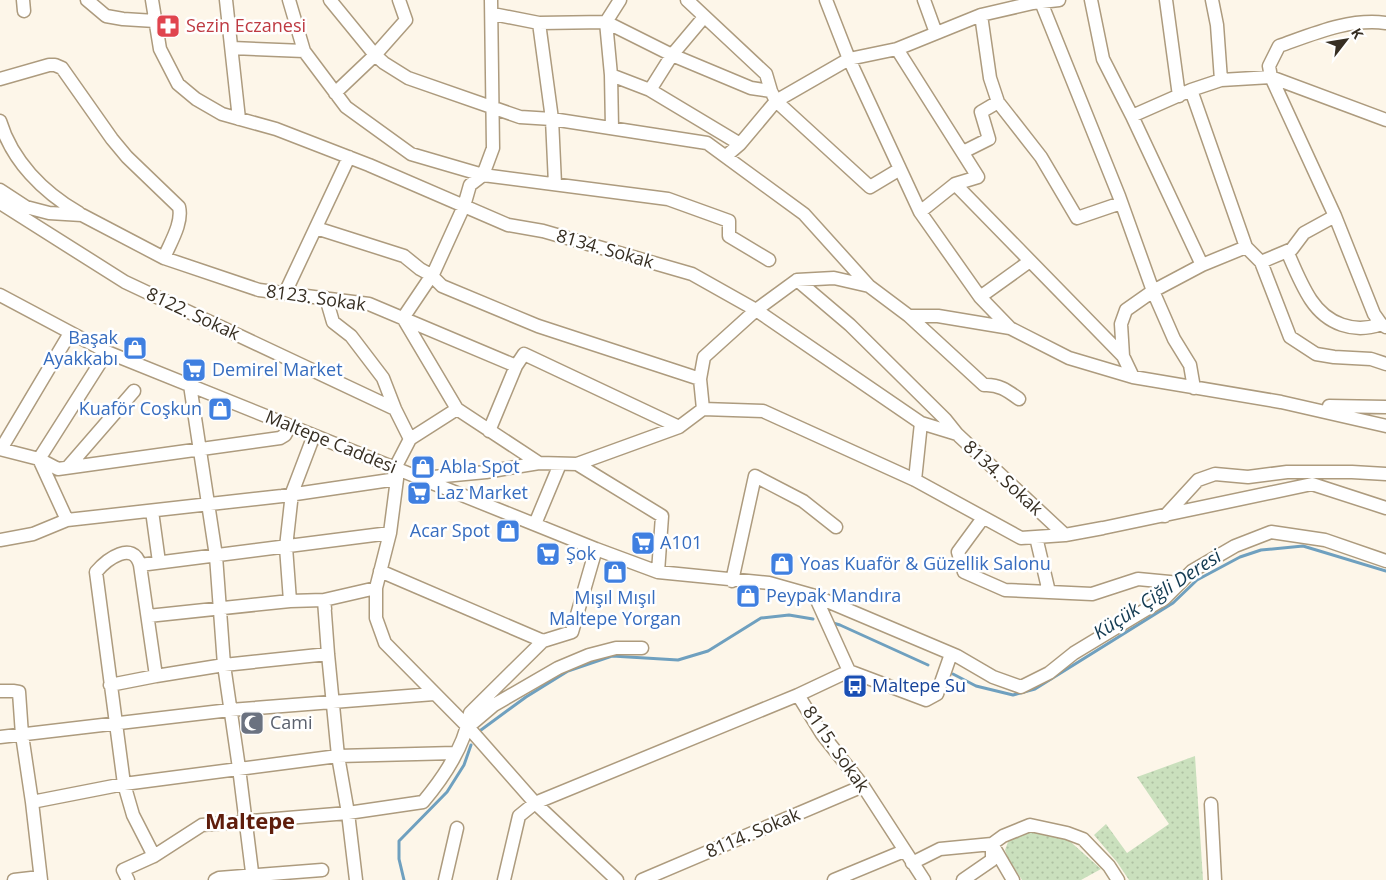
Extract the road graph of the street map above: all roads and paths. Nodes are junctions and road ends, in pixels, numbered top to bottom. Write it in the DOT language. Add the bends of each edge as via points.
graph roads {
  1 [pos="87,0"];
  2 [pos="152,0"];
  3 [pos="226,0"];
  4 [pos="289,0"];
  5 [pos="330,0"];
  6 [pos="398,0"];
  7 [pos="492,0"];
  8 [pos="620,0"];
  9 [pos="687,0"];
  10 [pos="826,0"];
  11 [pos="924,0"];
  12 [pos="1059,0"];
  13 [pos="1091,0"];
  14 [pos="1166,0"];
  15 [pos="1212,0"];
  16 [pos="1041,2"];
  17 [pos="492,14"];
  18 [pos="981,15"];
  19 [pos="704,17"];
  20 [pos="155,21"];
  21 [pos="606,22"];
  22 [pos="540,23"];
  23 [pos="1386,23"];
  24 [pos="936,33"];
  25 [pos="232,48"];
  26 [pos="897,49"];
  27 [pos="304,51"];
  28 [pos="375,55"];
  29 [pos="672,55"];
  30 [pos="849,59"];
  31 [pos="611,75"];
  32 [pos="1271,76"];
  33 [pos="0,79"];
  34 [pos="1221,80"];
  35 [pos="650,90"];
  36 [pos="1191,90"];
  37 [pos="335,93"];
  38 [pos="774,96"];
  39 [pos="1179,96"];
  40 [pos="998,102"];
  41 [pos="492,106"];
  42 [pos="1132,116"];
  43 [pos="239,119"];
  44 [pos="552,120"];
  45 [pos="1386,120"];
  46 [pos="0,121"];
  47 [pos="612,128"];
  48 [pos="740,144"];
  49 [pos="963,152"];
  50 [pos="726,156"];
  51 [pos="349,157"];
  52 [pos="900,169"];
  53 [pos="483,175"];
  54 [pos="555,184"];
  55 [pos="955,184"];
  56 [pos="0,190"];
  57 [pos="0,203"];
  58 [pos="1121,204"];
  59 [pos="464,206"];
  60 [pos="920,212"];
  61 [pos="82,215"];
  62 [pos="1335,216"];
  63 [pos="316,228"];
  64 [pos="1246,247"];
  65 [pos="1287,251"];
  66 [pos="164,258"];
  67 [pos="769,260"];
  68 [pos="1030,261"];
  69 [pos="1261,262"];
  70 [pos="1202,266"];
  71 [pos="431,275"];
  72 [pos="797,280"];
  73 [pos="870,286"];
  74 [pos="1153,291"];
  75 [pos="285,293"];
  76 [pos="0,295"];
  77 [pos="980,297"];
  78 [pos="326,298"];
  79 [pos="756,310"];
  80 [pos="909,316"];
  81 [pos="403,318"];
  82 [pos="1384,325"];
  83 [pos="1010,328"];
  84 [pos="70,332"];
  85 [pos="107,352"];
  86 [pos="1123,356"];
  87 [pos="1386,364"];
  88 [pos="516,366"];
  89 [pos="1132,377"];
  90 [pos="700,379"];
  91 [pos="190,385"];
  92 [pos="1194,388"];
  93 [pos="134,391"];
  94 [pos="1019,399"];
  95 [pos="1281,402"];
  96 [pos="1386,407"];
  97 [pos="395,409"];
  98 [pos="457,409"];
  99 [pos="703,409"];
  100 [pos="921,423"];
  101 [pos="290,426"];
  102 [pos="1386,426"];
  103 [pos="679,427"];
  104 [pos="489,431"];
  105 [pos="957,434"];
  106 [pos="410,439"];
  107 [pos="311,443"];
  108 [pos="0,449"];
  109 [pos="199,450"];
  110 [pos="39,459"];
  111 [pos="539,463"];
  112 [pos="560,464"];
  113 [pos="576,464"];
  114 [pos="68,467"];
  115 [pos="396,473"];
  116 [pos="1386,474"];
  117 [pos="421,478"];
  118 [pos="915,480"];
  119 [pos="292,493"];
  120 [pos="208,503"];
  121 [pos="1386,508"];
  122 [pos="152,511"];
  123 [pos="1165,516"];
  124 [pos="983,518"];
  125 [pos="67,520"];
  126 [pos="534,524"];
  127 [pos="836,527"];
  128 [pos="390,533"];
  129 [pos="1065,535"];
  130 [pos="1036,537"];
  131 [pos="0,540"];
  132 [pos="286,547"];
  133 [pos="596,549"];
  134 [pos="216,556"];
  135 [pos="1386,561"];
  136 [pos="159,562"];
  137 [pos="140,565"];
  138 [pos="380,571"];
  139 [pos="658,572"];
  140 [pos="732,581"];
  141 [pos="1180,583"];
  142 [pos="376,588"];
  143 [pos="1049,592"];
  144 [pos="815,596"];
  145 [pos="324,600"];
  146 [pos="290,601"];
  147 [pos="220,609"];
  148 [pos="148,616"];
  149 [pos="544,641"];
  150 [pos="642,648"];
  151 [pos="328,654"];
  152 [pos="951,654"];
  153 [pos="224,665"];
  154 [pos="850,671"];
  155 [pos="156,676"];
  156 [pos="110,686"];
  157 [pos="0,692"];
  158 [pos="434,694"];
  159 [pos="798,695"];
  160 [pos="332,701"];
  161 [pos="230,710"];
  162 [pos="116,722"];
  163 [pos="468,728"];
  164 [pos="22,735"];
  165 [pos="0,737"];
  166 [pos="455,754"];
  167 [pos="338,756"];
  168 [pos="239,768"];
  169 [pos="124,784"];
  170 [pos="863,786"];
  171 [pos="32,802"];
  172 [pos="535,803"];
  173 [pos="1211,804"];
  174 [pos="348,813"];
  175 [pos="245,823"];
  176 [pos="457,828"];
  177 [pos="992,844"];
  178 [pos="904,851"];
  179 [pos="154,856"];
  180 [pos="912,863"];
  181 [pos="322,870"];
  182 [pos="253,877"];
  183 [pos="40,878"];
  184 [pos="353,879"];
  185 [pos="14,880"];
  186 [pos="128,880"];
  187 [pos="216,880"];
  188 [pos="445,880"];
  189 [pos="504,880"];
  190 [pos="617,880"];
  191 [pos="642,880"];
  192 [pos="834,880"];
  193 [pos="924,880"];
  194 [pos="963,880"];
  195 [pos="1013,880"];
  196 [pos="1118,880"];
  197 [pos="1215,880"];
  1 -- 20 [label="street" via="106,16"];
  2 -- 20 [label="street, 8134. Sokak"];
  3 -- 25 [label="street"];
  4 -- 27 [label="street"];
  5 -- 28 [label="street"];
  6 -- 28 [label="street" via="406,20"];
  7 -- 17 [label="street"];
  8 -- 21 [label="street"];
  9 -- 19 [label="street"];
  10 -- 30 [label="street"];
  11 -- 24 [label="street"];
  12 -- 16 [label="street"];
  13 -- 42 [label="street" via="1103,59"];
  14 -- 39 [label="street"];
  15 -- 34 [label="street"];
  16 -- 18 [label="street"];
  16 -- 58 [label="street"];
  17 -- 22 [label="street"];
  17 -- 41 [label="street"];
  18 -- 24 [label="street"];
  18 -- 40 [label="street" via="990,78"];
  19 -- 29 [label="street"];
  19 -- 38 [label="street" via="766,74"];
  20 -- 43 [label="street, 8134. Sokak" via="160,49 178,84 202,103"];
  21 -- 22 [label="street"];
  21 -- 29 [label="street"];
  21 -- 31 [label="street"];
  22 -- 44 [label="street"];
  23 -- 32 [label="street" via="1370,21 1327,29 1279,46 1269,66"];
  24 -- 26 [label="street"];
  25 -- 27 [label="street"];
  25 -- 43 [label="street"];
  26 -- 30 [label="street"];
  26 -- 49 [label="street"];
  27 -- 37 [label="street"];
  28 -- 37 [label="street"];
  28 -- 41 [label="street" via="408,78"];
  29 -- 35 [label="street"];
  29 -- 38 [label="street"];
  30 -- 38 [label="street"];
  30 -- 52 [label="street"];
  31 -- 35 [label="street"];
  31 -- 47 [label="street"];
  32 -- 34 [label="street"];
  32 -- 45 [label="street"];
  32 -- 62 [label="street"];
  33 -- 66 [label="street" via="48,65 62,68 112,139 179,207 174,236"];
  34 -- 36 [label="street"];
  35 -- 48 [label="street"];
  36 -- 39 [label="street"];
  36 -- 64 [label="street"];
  37 -- 53 [label="street" via="346,107 411,154"];
  38 -- 48 [label="street"];
  38 -- 52 [label="street" via="870,187"];
  39 -- 42 [label="street"];
  40 -- 49 [label="street" via="981,112 989,139"];
  40 -- 58 [label="street" via="1041,157 1077,218"];
  41 -- 44 [label="street" via="520,117"];
  41 -- 53 [label="street" via="493,148"];
  42 -- 70 [label="street"];
  43 -- 51 [label="street, 8134. Sokak" via="276,129"];
  44 -- 47 [label="street"];
  44 -- 54 [label="street"];
  46 -- 61 [label="street" via="14,155 34,179 63,204"];
  47 -- 50 [label="street" via="707,142"];
  48 -- 50 [label="street"];
  49 -- 55 [label="street" via="978,177"];
  50 -- 73 [label="street" via="804,214"];
  51 -- 59 [label="street, 8134. Sokak"];
  51 -- 63 [label="street"];
  52 -- 60 [label="street"];
  53 -- 54 [label="street"];
  53 -- 59 [label="street" via="470,186"];
  54 -- 67 [label="street" via="668,199 729,221 730,236"];
  55 -- 60 [label="street"];
  55 -- 68 [label="street"];
  56 -- 61 [label="street, 8123. Sokak" via="26,207 49,213"];
  57 -- 97 [label="street, 8122. Sokak" via="124,282"];
  58 -- 74 [label="street"];
  59 -- 71 [label="street"];
  59 -- 79 [label="street, 8134. Sokak" via="508,225 543,231 692,274"];
  60 -- 77 [label="street"];
  61 -- 66 [label="street, 8123. Sokak"];
  62 -- 65 [label="street" via="1304,233"];
  62 -- 82 [label="street" via="1374,314"];
  63 -- 71 [label="street" via="404,256"];
  63 -- 75 [label="street"];
  64 -- 69 [label="street"];
  64 -- 70 [label="street"];
  65 -- 69 [label="street"];
  65 -- 82 [label="street" via="1310,300 1334,321 1357,329"];
  66 -- 75 [label="street, 8123. Sokak" via="259,290"];
  68 -- 77 [label="street"];
  68 -- 86 [label="street"];
  69 -- 87 [label="street" via="1290,337 1316,354 1371,359"];
  70 -- 74 [label="street"];
  71 -- 81 [label="street"];
  71 -- 90 [label="street" via="442,286 538,326"];
  72 -- 73 [label="street" via="834,278"];
  72 -- 79 [label="street"];
  72 -- 105 [label="street" via="857,332"];
  73 -- 80 [label="street"];
  74 -- 86 [label="street" via="1126,310 1121,324"];
  74 -- 92 [label="street" via="1174,339 1190,365"];
  75 -- 78 [label="street, 8123. Sokak"];
  76 -- 84 [label="street, Maltepe Caddesi"];
  77 -- 83 [label="street"];
  78 -- 81 [label="street, 8123. Sokak" via="370,304"];
  78 -- 97 [label="street" via="332,322 351,336 382,378"];
  79 -- 90 [label="street" via="704,357"];
  79 -- 100 [label="street, 8134. Sokak"];
  80 -- 83 [label="street" via="938,316"];
  80 -- 94 [label="street" via="984,385 1004,388"];
  81 -- 88 [label="street, 8123. Sokak"];
  81 -- 98 [label="street"];
  83 -- 89 [label="street" via="1069,358"];
  84 -- 85 [label="street, Maltepe Caddesi"];
  84 -- 108 [label="street"];
  85 -- 91 [label="street, Maltepe Caddesi"];
  85 -- 110 [label="street"];
  86 -- 89 [label="street"];
  88 -- 103 [label="street" via="524,354"];
  88 -- 104 [label="street"];
  89 -- 92 [label="street"];
  90 -- 99 [label="street"];
  91 -- 101 [label="street, Maltepe Caddesi"];
  91 -- 109 [label="street"];
  92 -- 95 [label="street"];
  93 -- 114 [label="street"];
  95 -- 96 [label="street"];
  95 -- 102 [label="street"];
  97 -- 106 [label="street"];
  98 -- 104 [label="street"];
  98 -- 106 [label="street"];
  99 -- 103 [label="street"];
  99 -- 118 [label="street" via="763,411"];
  100 -- 105 [label="street, 8134. Sokak"];
  100 -- 118 [label="street"];
  101 -- 109 [label="street" via="280,438"];
  101 -- 115 [label="street, Maltepe Caddesi"];
  103 -- 113 [label="street"];
  104 -- 111 [label="street"];
  105 -- 129 [label="street, 8134. Sokak"];
  106 -- 115 [label="street"];
  107 -- 119 [label="street"];
  108 -- 110 [label="street"];
  109 -- 114 [label="street"];
  109 -- 120 [label="street"];
  110 -- 114 [label="street" via="58,469"];
  110 -- 125 [label="street"];
  111 -- 112 [label="street"];
  111 -- 117 [label="street"];
  112 -- 113 [label="street"];
  112 -- 126 [label="street"];
  113 -- 139 [label="street" via="662,516"];
  115 -- 117 [label="street, Maltepe Caddesi"];
  115 -- 119 [label="street"];
  115 -- 128 [label="street"];
  116 -- 123 [label="street" via="1287,472 1248,477 1215,474 1198,480"];
  117 -- 126 [label="street, Maltepe Caddesi"];
  118 -- 124 [label="street"];
  119 -- 120 [label="street"];
  119 -- 132 [label="street"];
  120 -- 122 [label="street"];
  120 -- 134 [label="street"];
  121 -- 123 [label="street" via="1312,484"];
  122 -- 125 [label="street"];
  122 -- 136 [label="street"];
  123 -- 129 [label="street"];
  124 -- 130 [label="street" via="1021,538"];
  124 -- 143 [label="street" via="958,552 964,572 1006,590"];
  125 -- 131 [label="street" via="33,534"];
  126 -- 133 [label="street, Maltepe Caddesi"];
  127 -- 140 [label="street" via="803,501 755,476"];
  128 -- 132 [label="street"];
  128 -- 138 [label="street"];
  129 -- 130 [label="street"];
  130 -- 143 [label="street"];
  132 -- 134 [label="street"];
  132 -- 146 [label="street"];
  133 -- 139 [label="street, Maltepe Caddesi"];
  133 -- 149 [label="street" via="572,632"];
  134 -- 136 [label="street"];
  134 -- 147 [label="street"];
  135 -- 141 [label="street" via="1325,540 1271,532 1235,546 1192,571"];
  136 -- 137 [label="street"];
  137 -- 148 [label="street"];
  137 -- 156 [label="street" via="134,553 126,552 104,563 96,572"];
  138 -- 142 [label="street"];
  138 -- 149 [label="street"];
  139 -- 140 [label="street, Maltepe Caddesi"];
  140 -- 144 [label="street, Maltepe Caddesi" via="769,583"];
  141 -- 143 [label="street" via="1138,579 1092,594"];
  141 -- 152 [label="street, Maltepe Caddesi" via="1165,598 1074,653 1049,673 1021,687 993,677"];
  142 -- 145 [label="street"];
  142 -- 158 [label="street" via="376,618 385,643"];
  144 -- 152 [label="street, Maltepe Caddesi"];
  144 -- 154 [label="street"];
  145 -- 146 [label="street"];
  145 -- 151 [label="street"];
  145 -- 160 [label="street"];
  146 -- 147 [label="street"];
  147 -- 148 [label="street"];
  147 -- 153 [label="street"];
  148 -- 155 [label="street"];
  149 -- 163 [label="street" via="470,713"];
  150 -- 163 [label="street" via="616,648 558,668 494,705"];
  151 -- 153 [label="street"];
  151 -- 160 [label="street"];
  152 -- 154 [label="street" via="937,694 926,700"];
  153 -- 155 [label="street"];
  153 -- 161 [label="street"];
  154 -- 159 [label="street, 8115. Sokak"];
  155 -- 156 [label="street"];
  156 -- 162 [label="street"];
  157 -- 164 [label="street" via="19,692"];
  158 -- 160 [label="street"];
  158 -- 163 [label="street"];
  159 -- 170 [label="street, 8115. Sokak" via="822,734"];
  159 -- 172 [label="street"];
  160 -- 161 [label="street"];
  160 -- 167 [label="street"];
  161 -- 162 [label="street"];
  161 -- 168 [label="street"];
  162 -- 164 [label="street"];
  162 -- 169 [label="street"];
  163 -- 166 [label="street"];
  163 -- 172 [label="street"];
  164 -- 165 [label="street"];
  164 -- 171 [label="street"];
  166 -- 167 [label="street"];
  166 -- 174 [label="street" via="441,780 423,802"];
  167 -- 168 [label="street"];
  167 -- 174 [label="street"];
  168 -- 169 [label="street"];
  168 -- 175 [label="street"];
  169 -- 171 [label="street"];
  169 -- 179 [label="street" via="132,815"];
  170 -- 178 [label="street, 8115. Sokak"];
  170 -- 191 [label="street, 8114. Sokak"];
  171 -- 183 [label="street"];
  172 -- 189 [label="street" via="519,816"];
  172 -- 190 [label="street"];
  173 -- 197 [label="street"];
  174 -- 175 [label="street"];
  174 -- 184 [label="street"];
  175 -- 179 [label="street" via="202,825"];
  175 -- 182 [label="street"];
  176 -- 188 [label="street"];
  177 -- 180 [label="street" via="940,849"];
  177 -- 194 [label="street" via="992,860"];
  177 -- 195 [label="street"];
  177 -- 196 [label="street" via="1030,825 1067,834 1083,839"];
  178 -- 180 [label="street, 8115. Sokak"];
  178 -- 192 [label="street"];
  179 -- 186 [label="street" via="123,870"];
  180 -- 193 [label="street, 8115. Sokak"];
  181 -- 182 [label="street"];
  182 -- 187 [label="street"];
  183 -- 185 [label="street"];
}
